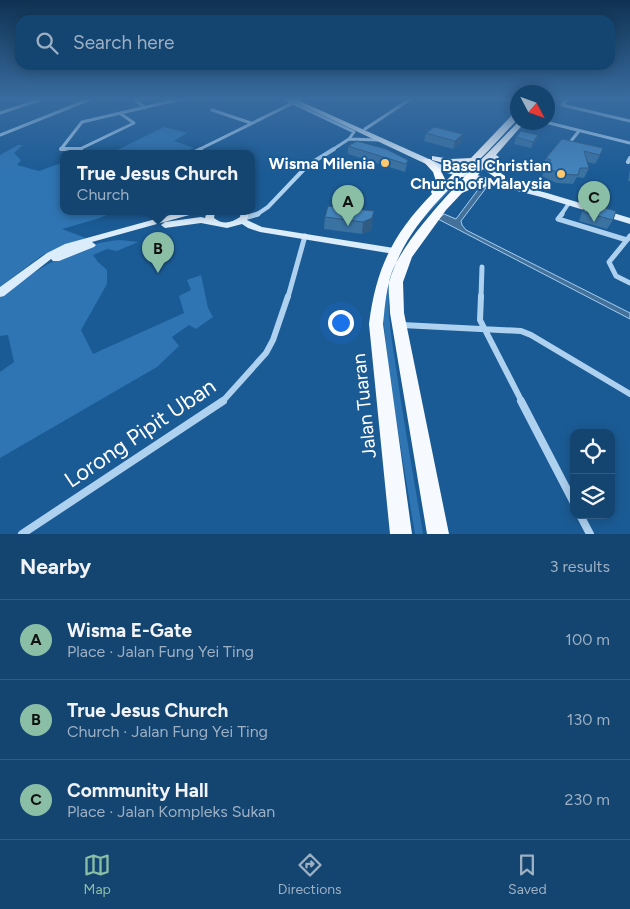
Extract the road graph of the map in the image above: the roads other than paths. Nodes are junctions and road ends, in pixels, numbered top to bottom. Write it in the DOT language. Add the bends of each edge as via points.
graph roads {
  1 [pos="29,123"];
  2 [pos="81,123"];
  3 [pos="134,123"];
  4 [pos="252,123"];
  5 [pos="335,123"];
  6 [pos="339,123"];
  7 [pos="354,123"];
  8 [pos="373,123"];
  9 [pos="509,123"];
  10 [pos="555,125"];
  11 [pos="365,128"];
  12 [pos="515,130"];
  13 [pos="579,131"];
  14 [pos="0,135"];
  15 [pos="349,139"];
  16 [pos="378,140"];
  17 [pos="630,143"];
  18 [pos="566,146"];
  19 [pos="498,149"];
  20 [pos="198,150"];
  21 [pos="431,160"];
  22 [pos="473,160"];
  23 [pos="467,173"];
  24 [pos="497,180"];
  25 [pos="458,192"];
  26 [pos="429,203"];
  27 [pos="569,203"];
  28 [pos="180,215"];
  29 [pos="210,215"];
  30 [pos="630,215"];
  31 [pos="244,217"];
  32 [pos="630,221"];
  33 [pos="216,224"];
  34 [pos="305,236"];
  35 [pos="628,238"];
  36 [pos="79,246"];
  37 [pos="394,251"];
  38 [pos="482,267"];
  39 [pos="396,282"];
  40 [pos="630,283"];
  41 [pos="0,293"];
  42 [pos="399,325"];
  43 [pos="484,329"];
  44 [pos="630,394"];
  45 [pos="570,495"];
  46 [pos="582,519"];
  47 [pos="398,533"];
  48 [pos="22,534"];
  49 [pos="438,534"];
  50 [pos="590,534"];
  1 -- 14 [label="street"];
  2 -- 3 [label="street" via="61,149 80,149"];
  4 -- 20 [label="street"];
  5 -- 15 [label="street" via="354,132"];
  6 -- 16 [label="main road"];
  7 -- 11 [label="main road"];
  8 -- 11 [label="street"];
  9 -- 22 [label="main road, Jalan Tuaran"];
  10 -- 13 [label="street"];
  11 -- 21 [label="main road"];
  12 -- 19 [label="main road, Jalan Tuaran"];
  13 -- 17 [label="street"];
  13 -- 18 [label="street"];
  15 -- 16 [label="street"];
  15 -- 31 [label="street" via="308,165 268,207 256,215"];
  16 -- 21 [label="main road"];
  19 -- 23 [label="main road, Jalan Tuaran"];
  19 -- 24 [label="main road" via="498,154 487,168"];
  21 -- 22 [label="main road"];
  21 -- 23 [label="main road"];
  21 -- 26 [label="main road" via="441,181"];
  22 -- 23 [label="main road, Jalan Tuaran"];
  23 -- 24 [label="main road"];
  23 -- 25 [label="main road, Jalan Tuaran"];
  23 -- 26 [label="main road, Jalan Tuaran"];
  24 -- 25 [label="main road"];
  24 -- 27 [label="main road"];
  24 -- 30 [label="main road"];
  25 -- 39 [label="main road, Jalan Tuaran" via="406,256"];
  26 -- 37 [label="main road, Jalan Tuaran"];
  27 -- 32 [label="main road"];
  27 -- 35 [label="street" via="558,219"];
  28 -- 36 [label="main road"];
  29 -- 33 [label="main road" via="209,220"];
  31 -- 33 [label="main road" via="227,225"];
  31 -- 34 [label="main road" via="251,226 260,230"];
  33 -- 36 [label="main road" via="205,220 186,220"];
  34 -- 37 [label="main road"];
  34 -- 48 [label="street, Lorong Pipit Uban" via="274,340 221,403"];
  35 -- 40 [label="street" via="609,262 616,277"];
  36 -- 41 [label="main road"];
  37 -- 39 [label="main road" via="398,260"];
  37 -- 47 [label="main road, Jalan Tuaran" via="382,281 376,324"];
  38 -- 43 [label="street" via="480,320"];
  39 -- 42 [label="main road, Jalan Tuaran"];
  42 -- 43 [label="street"];
  42 -- 49 [label="main road, Jalan Tuaran"];
  43 -- 44 [label="street" via="521,331 531,335"];
  43 -- 45 [label="street"];
  46 -- 50 [label="street"];
}
